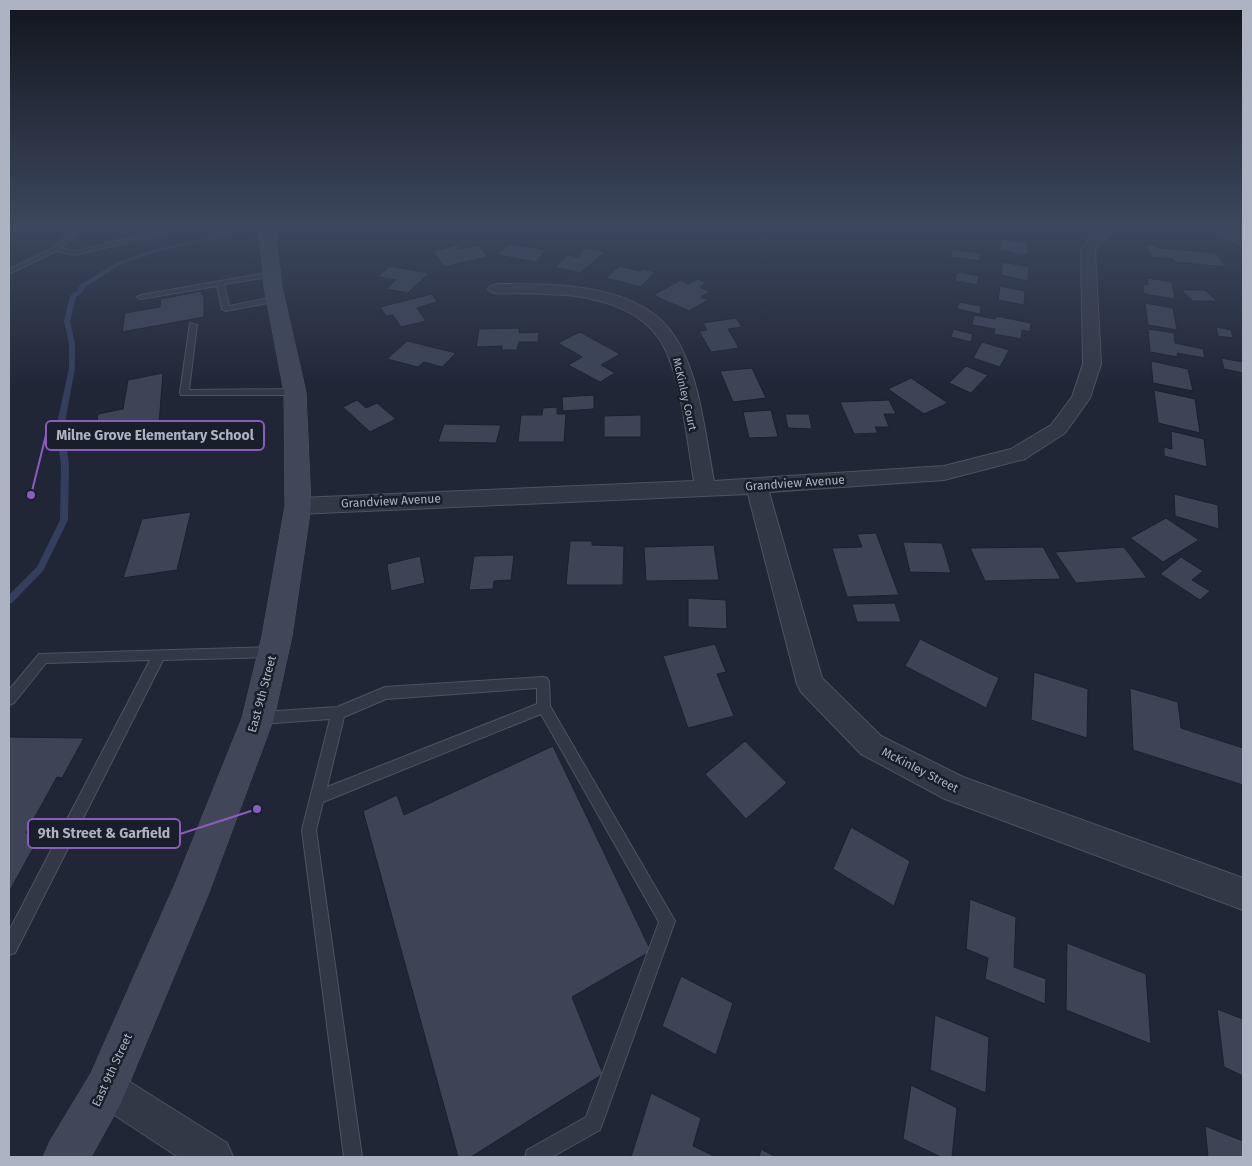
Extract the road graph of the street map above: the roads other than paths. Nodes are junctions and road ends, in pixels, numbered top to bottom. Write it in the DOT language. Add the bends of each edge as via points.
graph roads {
  1 [pos="226,280"];
  2 [pos="252,280"];
  3 [pos="274,280"];
  4 [pos="1089,280"];
  5 [pos="220,283"];
  6 [pos="496,289"];
  7 [pos="141,297"];
  8 [pos="193,325"];
  9 [pos="295,392"];
  10 [pos="757,486"];
  11 [pos="705,487"];
  12 [pos="298,506"];
  13 [pos="274,652"];
  14 [pos="159,655"];
  15 [pos="9,699"];
  16 [pos="544,707"];
  17 [pos="338,713"];
  18 [pos="258,718"];
  19 [pos="317,798"];
  20 [pos="1243,894"];
  21 [pos="9,946"];
  22 [pos="106,1088"];
  23 [pos="66,1157"];
  24 [pos="214,1157"];
  25 [pos="352,1157"];
  26 [pos="534,1157"];
  1 -- 5 [label="lane"];
  2 -- 5 [label="lane" via="226,309"];
  3 -- 9 [label="main road, East 9th Street"];
  4 -- 10 [label="street, Grandview Avenue" via="1092,364 1081,398 1058,429 1018,454 944,473"];
  5 -- 7 [label="lane"];
  6 -- 11 [label="street, McKinley Court" via="556,288 596,295 637,310 664,331 678,359"];
  8 -- 9 [label="lane" via="184,393"];
  9 -- 12 [label="main road, East 9th Street"];
  10 -- 11 [label="street, Grandview Avenue"];
  10 -- 20 [label="street, McKinley Street" via="810,684 871,745 955,788"];
  11 -- 12 [label="street, Grandview Avenue"];
  12 -- 13 [label="main road, East 9th Street"];
  13 -- 14 [label="lane"];
  13 -- 18 [label="main road, East 9th Street"];
  14 -- 15 [label="lane" via="43,658"];
  14 -- 21 [label="lane"];
  16 -- 17 [label="lane" via="543,682 386,693"];
  16 -- 19 [label="lane"];
  16 -- 26 [label="lane" via="667,921 593,1123"];
  17 -- 18 [label="lane"];
  17 -- 19 [label="lane"];
  18 -- 22 [label="main road, East 9th Street" via="188,895"];
  19 -- 25 [label="lane" via="309,830"];
  22 -- 23 [label="main road, East 9th Street"];
  22 -- 24 [label="street"];
}
